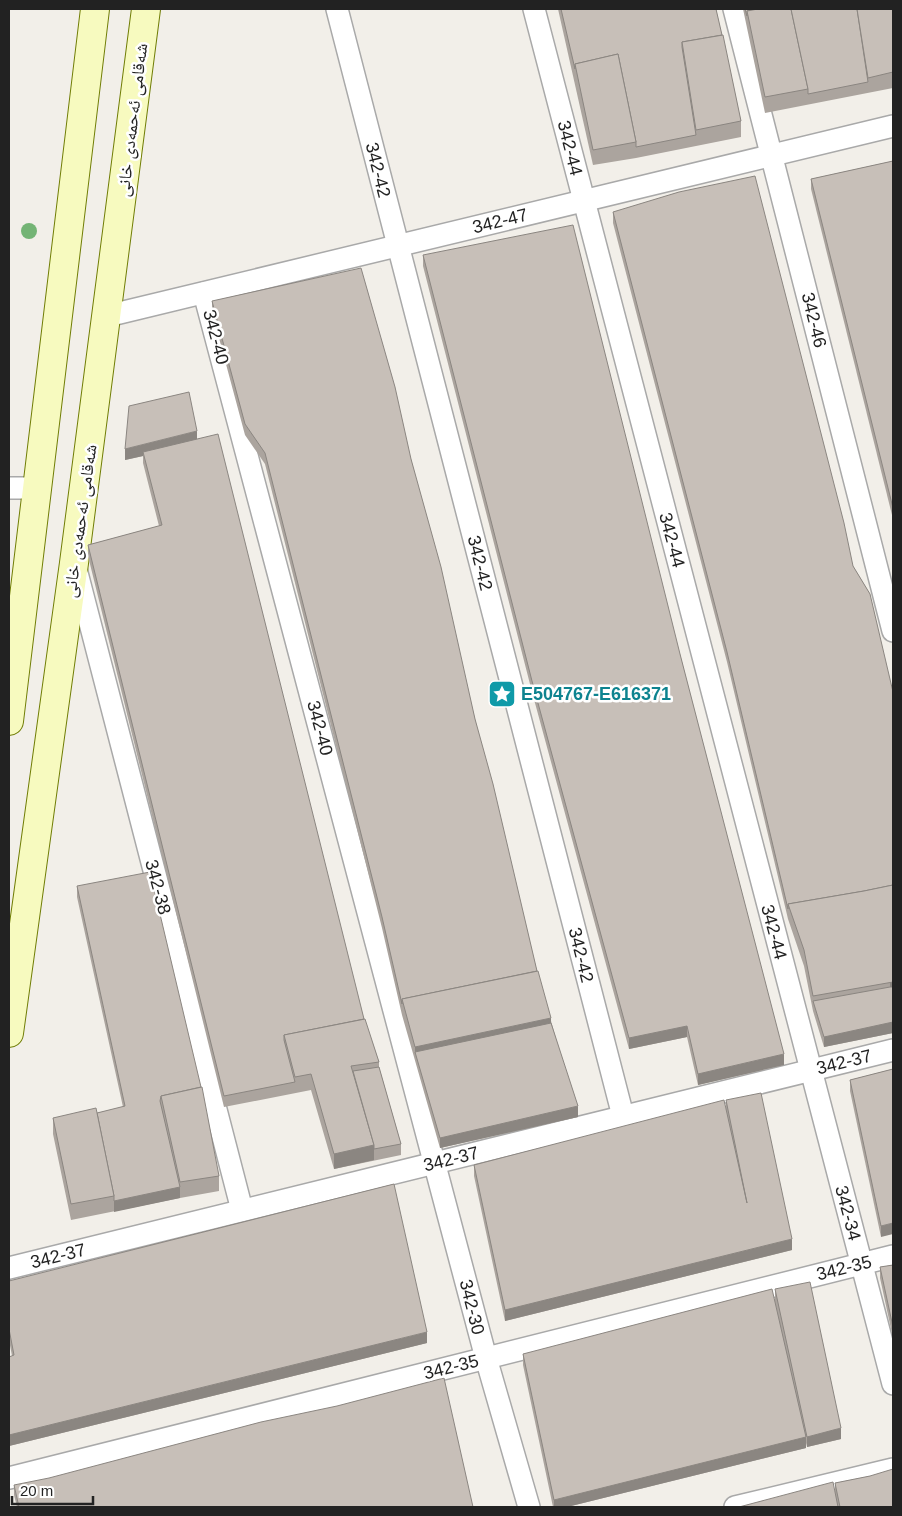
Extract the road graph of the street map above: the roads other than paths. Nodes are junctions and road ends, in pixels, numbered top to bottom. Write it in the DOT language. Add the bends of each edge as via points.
graph roads {
  1 [pos="95,9"];
  2 [pos="146,9"];
  3 [pos="337,9"];
  4 [pos="534,9"];
  5 [pos="734,9"];
  6 [pos="893,126"];
  7 [pos="772,155"];
  8 [pos="584,200"];
  9 [pos="398,246"];
  10 [pos="204,294"];
  11 [pos="106,316"];
  12 [pos="9,488"];
  13 [pos="37,488"];
  14 [pos="74,563"];
  15 [pos="893,632"];
  16 [pos="9,721"];
  17 [pos="9,1027"];
  18 [pos="893,1050"];
  19 [pos="810,1070"];
  20 [pos="623,1116"];
  21 [pos="435,1163"];
  22 [pos="242,1210"];
  23 [pos="893,1256"];
  24 [pos="861,1264"];
  25 [pos="9,1268"];
  26 [pos="486,1358"];
  27 [pos="893,1384"];
  28 [pos="893,1469"];
  29 [pos="9,1478"];
  30 [pos="529,1507"];
  31 [pos="735,1507"];
  1 -- 13 [label="main road"];
  2 -- 11 [label="main road, شەقامی ئەحمەدی خانی"];
  3 -- 9 [label="street, 342-42"];
  4 -- 8 [label="street, 342-44"];
  5 -- 7 [label="street, 342-46"];
  6 -- 7 [label="street, 342-47"];
  7 -- 8 [label="street, 342-47"];
  7 -- 15 [label="street, 342-46"];
  8 -- 9 [label="street, 342-47"];
  8 -- 19 [label="street, 342-44"];
  9 -- 10 [label="street, 342-47"];
  9 -- 20 [label="street, 342-42"];
  10 -- 11 [label="street, 342-47"];
  10 -- 21 [label="street, 342-40"];
  11 -- 14 [label="main road, شەقامی ئەحمەدی خانی"];
  12 -- 13 [label="street"];
  13 -- 16 [label="main road"];
  14 -- 17 [label="main road, شەقامی ئەحمەدی خانی"];
  14 -- 22 [label="street, 342-38"];
  18 -- 19 [label="street, 342-37"];
  19 -- 20 [label="street, 342-37"];
  19 -- 24 [label="street, 342-34"];
  20 -- 21 [label="street, 342-37"];
  21 -- 22 [label="street, 342-37"];
  21 -- 26 [label="street, 342-30"];
  22 -- 25 [label="street, 342-37"];
  23 -- 24 [label="street, 342-35"];
  24 -- 26 [label="street, 342-35"];
  24 -- 27 [label="street, 342-34"];
  26 -- 29 [label="street, 342-35"];
  26 -- 30 [label="street, 342-30"];
  28 -- 31 [label="street"];
}
